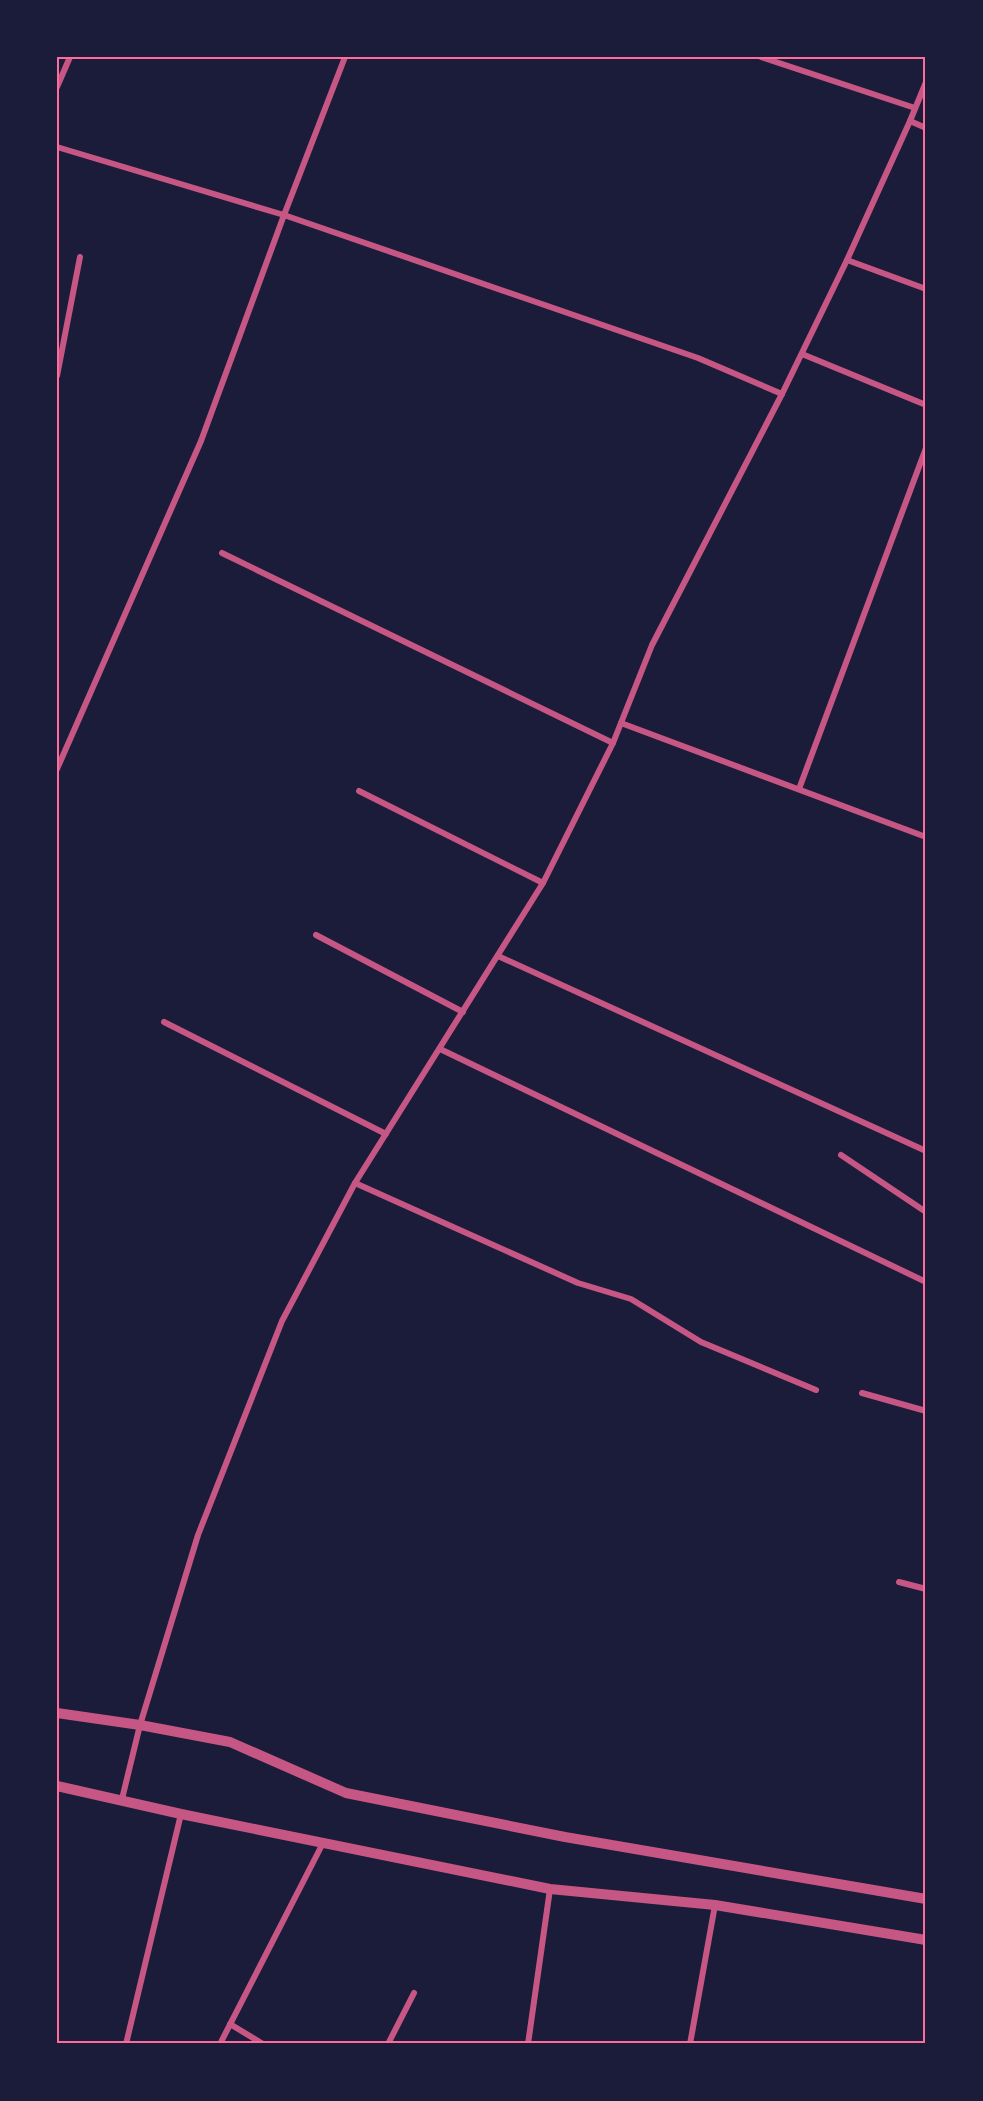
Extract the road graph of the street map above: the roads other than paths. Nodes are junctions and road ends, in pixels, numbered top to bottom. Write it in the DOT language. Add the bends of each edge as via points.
graph roads {
  1 [pos="70,57"];
  2 [pos="345,57"];
  3 [pos="761,57"];
  4 [pos="926,82"];
  5 [pos="57,87"];
  6 [pos="915,108"];
  7 [pos="910,121"];
  8 [pos="926,128"];
  9 [pos="57,147"];
  10 [pos="284,215"];
  11 [pos="80,257"];
  12 [pos="847,260"];
  13 [pos="926,289"];
  14 [pos="802,354"];
  15 [pos="57,376"];
  16 [pos="782,394"];
  17 [pos="926,405"];
  18 [pos="926,448"];
  19 [pos="222,553"];
  20 [pos="621,723"];
  21 [pos="613,743"];
  22 [pos="57,769"];
  23 [pos="799,789"];
  24 [pos="358,791"];
  25 [pos="926,837"];
  26 [pos="543,883"];
  27 [pos="316,935"];
  28 [pos="498,956"];
  29 [pos="464,1011"];
  30 [pos="164,1022"];
  31 [pos="440,1050"];
  32 [pos="386,1134"];
  33 [pos="926,1151"];
  34 [pos="841,1155"];
  35 [pos="356,1183"];
  36 [pos="926,1212"];
  37 [pos="926,1282"];
  38 [pos="816,1390"];
  39 [pos="862,1394"];
  40 [pos="926,1411"];
  41 [pos="899,1582"];
  42 [pos="926,1589"];
  43 [pos="57,1713"];
  44 [pos="140,1725"];
  45 [pos="57,1786"];
  46 [pos="122,1800"];
  47 [pos="181,1814"];
  48 [pos="323,1843"];
  49 [pos="550,1889"];
  50 [pos="926,1899"];
  51 [pos="715,1905"];
  52 [pos="926,1940"];
  53 [pos="414,1993"];
  54 [pos="231,2024"];
  55 [pos="126,2044"];
  56 [pos="220,2044"];
  57 [pos="263,2044"];
  58 [pos="388,2044"];
  59 [pos="528,2044"];
  60 [pos="690,2044"];
  1 -- 5 [label="street"];
  2 -- 10 [label="street"];
  3 -- 6 [label="street"];
  4 -- 6 [label="street"];
  6 -- 7 [label="street"];
  7 -- 8 [label="street"];
  7 -- 12 [label="street"];
  9 -- 10 [label="street"];
  10 -- 16 [label="street" via="698,358"];
  10 -- 22 [label="street" via="201,441"];
  11 -- 15 [label="street"];
  12 -- 13 [label="street"];
  12 -- 14 [label="street"];
  14 -- 16 [label="street"];
  14 -- 17 [label="street"];
  16 -- 20 [label="street" via="652,645"];
  18 -- 23 [label="street"];
  19 -- 21 [label="street"];
  20 -- 21 [label="street"];
  20 -- 23 [label="street"];
  21 -- 26 [label="street"];
  23 -- 25 [label="street"];
  24 -- 26 [label="street"];
  26 -- 28 [label="street"];
  27 -- 29 [label="street"];
  28 -- 29 [label="street"];
  28 -- 33 [label="street"];
  29 -- 31 [label="street"];
  30 -- 32 [label="street"];
  31 -- 32 [label="street"];
  31 -- 37 [label="street"];
  32 -- 35 [label="street"];
  34 -- 36 [label="street"];
  35 -- 38 [label="street" via="578,1283 631,1299 701,1342"];
  35 -- 44 [label="street" via="282,1321 198,1535"];
  39 -- 40 [label="street"];
  41 -- 42 [label="street"];
  43 -- 44 [label="street"];
  44 -- 46 [label="street"];
  44 -- 50 [label="street" via="230,1742 346,1793 565,1837"];
  45 -- 46 [label="street"];
  46 -- 47 [label="street"];
  47 -- 48 [label="street"];
  47 -- 55 [label="street"];
  48 -- 49 [label="street"];
  48 -- 54 [label="street"];
  49 -- 51 [label="street"];
  49 -- 59 [label="street"];
  51 -- 52 [label="street"];
  51 -- 60 [label="street"];
  53 -- 58 [label="street"];
  54 -- 56 [label="street"];
  54 -- 57 [label="street"];
}
